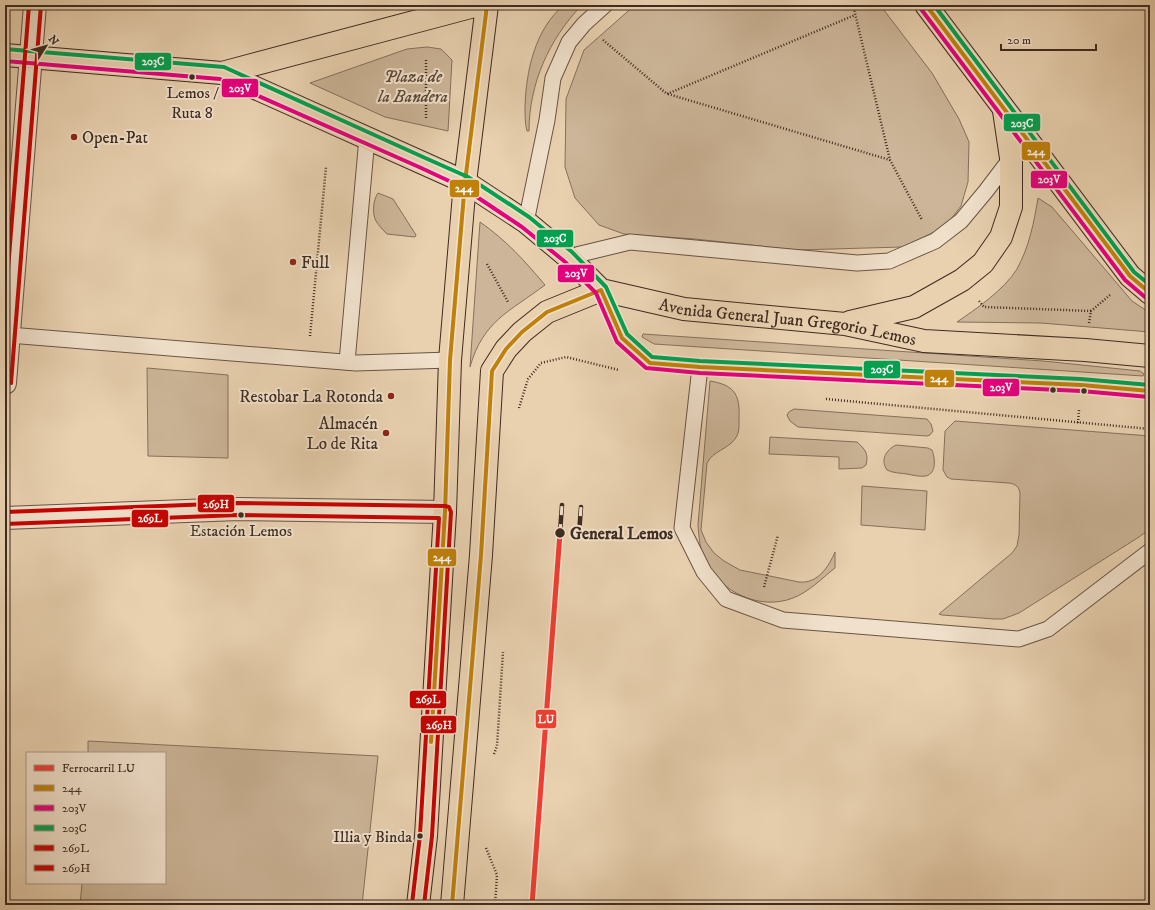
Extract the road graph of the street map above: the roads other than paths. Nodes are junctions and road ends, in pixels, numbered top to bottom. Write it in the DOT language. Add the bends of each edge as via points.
graph roads {
  1 [pos="35,5"];
  2 [pos="478,5"];
  3 [pos="487,5"];
  4 [pos="605,5"];
  5 [pos="926,5"];
  6 [pos="5,55"];
  7 [pos="31,57"];
  8 [pos="222,74"];
  9 [pos="1004,109"];
  10 [pos="367,138"];
  11 [pos="1011,158"];
  12 [pos="464,182"];
  13 [pos="526,222"];
  14 [pos="568,257"];
  15 [pos="601,290"];
  16 [pos="1150,293"];
  17 [pos="845,324"];
  18 [pos="9,335"];
  19 [pos="1150,356"];
  20 [pos="450,360"];
  21 [pos="347,362"];
  22 [pos="700,367"];
  23 [pos="5,383"];
  24 [pos="1150,391"];
  25 [pos="445,512"];
  26 [pos="5,518"];
  27 [pos="1150,551"];
  28 [pos="418,905"];
  29 [pos="452,905"];
  1 -- 7 [label="street"];
  2 -- 8 [label="main road"];
  3 -- 12 [label="main road"];
  4 -- 13 [label="lane" via="569,42 553,78"];
  5 -- 9 [label="main road"];
  6 -- 7 [label="main road"];
  7 -- 8 [label="main road"];
  7 -- 18 [label="street"];
  8 -- 10 [label="main road"];
  9 -- 11 [label="main road"];
  9 -- 16 [label="main road" via="1130,276"];
  10 -- 12 [label="main road"];
  10 -- 21 [label="lane"];
  11 -- 14 [label="lane" via="961,221 935,241 889,260 857,263 630,242"];
  11 -- 17 [label="main road" via="1011,207 1001,237 983,263 962,280 914,307"];
  12 -- 13 [label="main road"];
  12 -- 20 [label="main road"];
  13 -- 14 [label="main road"];
  14 -- 15 [label="main road"];
  15 -- 17 [label="main road, Avenida General Juan Gregorio Lemos" via="684,309"];
  15 -- 22 [label="lane" via="622,338 650,363"];
  15 -- 29 [label="main road" via="547,312 506,349 492,371 481,555"];
  17 -- 19 [label="main road, Avenida General Juan Gregorio Lemos" via="924,341"];
  18 -- 21 [label="lane"];
  18 -- 23 [label="street"];
  20 -- 21 [label="lane"];
  20 -- 25 [label="main road"];
  22 -- 24 [label="lane" via="1081,385"];
  22 -- 27 [label="lane" via="682,528 704,572 726,599 783,620 1019,639 1048,629"];
  25 -- 26 [label="street" via="238,510"];
  25 -- 28 [label="main road" via="426,836"];
}
